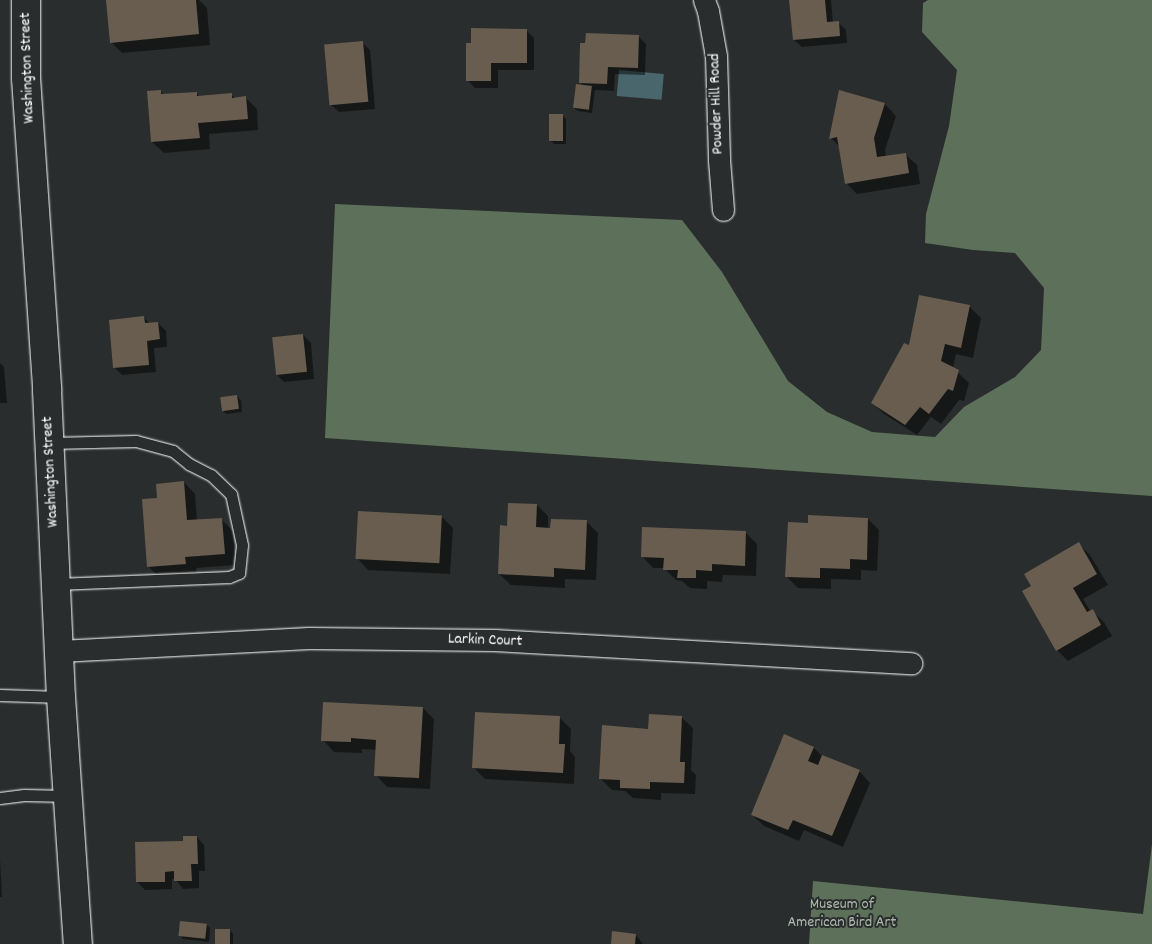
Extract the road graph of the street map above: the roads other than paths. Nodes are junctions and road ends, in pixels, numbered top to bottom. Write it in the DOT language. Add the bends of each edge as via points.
graph roads {
  1 [pos="26,0"];
  2 [pos="704,0"];
  3 [pos="723,210"];
  4 [pos="49,443"];
  5 [pos="56,584"];
  6 [pos="59,651"];
  7 [pos="911,663"];
  8 [pos="0,696"];
  9 [pos="61,697"];
  10 [pos="68,796"];
  11 [pos="0,798"];
  12 [pos="78,944"];
  1 -- 4 [label="main road, Washington Street" via="26,78"];
  2 -- 3 [label="street, Powder Hill Road" via="716,56"];
  4 -- 5 [label="main road, Washington Street"];
  4 -- 5 [label="lane" via="136,441 173,451 211,475 231,494 242,545 239,573 229,577"];
  5 -- 6 [label="main road, Washington Street"];
  6 -- 7 [label="street, Larkin Court" via="310,638 494,640"];
  6 -- 9 [label="main road, Washington Street"];
  8 -- 9 [label="lane"];
  9 -- 10 [label="main road, Washington Street"];
  10 -- 11 [label="lane"];
  10 -- 12 [label="main road, Washington Street"];
}
